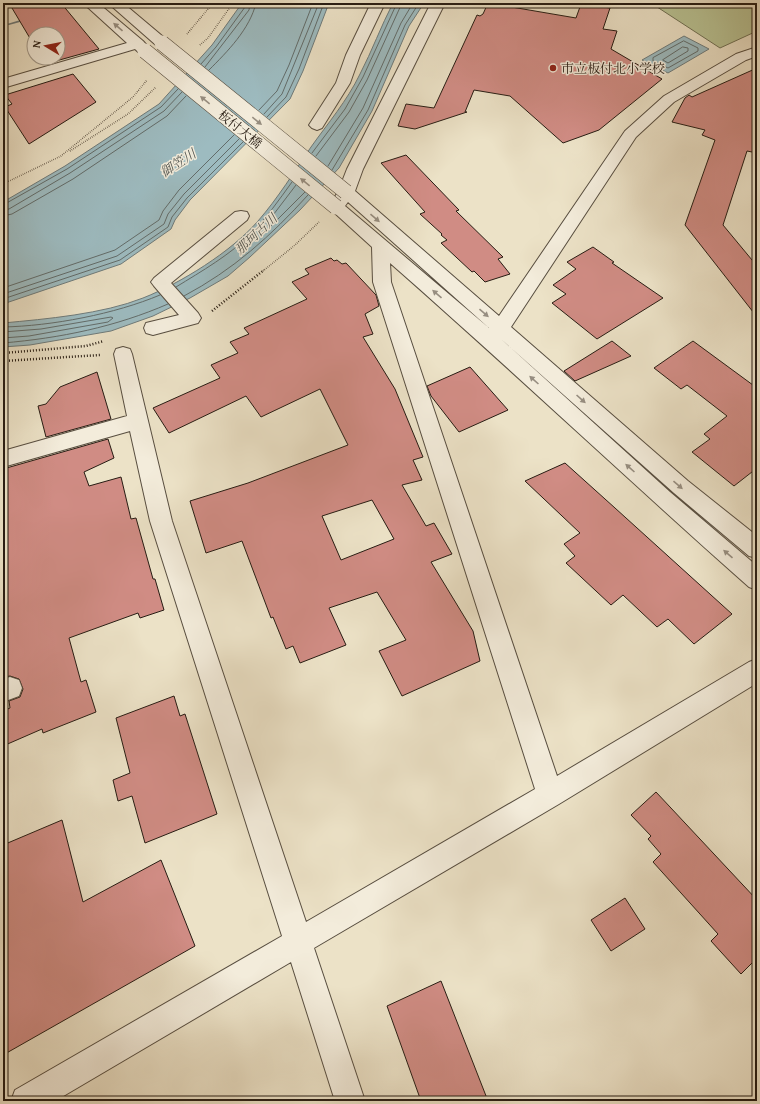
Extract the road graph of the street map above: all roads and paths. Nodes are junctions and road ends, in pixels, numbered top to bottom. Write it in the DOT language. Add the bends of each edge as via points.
graph roads {
  1 [pos="90,3"];
  2 [pos="115,3"];
  3 [pos="214,3"];
  4 [pos="378,3"];
  5 [pos="438,3"];
  6 [pos="183,39"];
  7 [pos="142,48"];
  8 [pos="757,51"];
  9 [pos="148,79"];
  10 [pos="3,84"];
  11 [pos="317,125"];
  12 [pos="3,184"];
  13 [pos="341,200"];
  14 [pos="241,216"];
  15 [pos="380,245"];
  16 [pos="153,328"];
  17 [pos="495,333"];
  18 [pos="115,347"];
  19 [pos="3,353"];
  20 [pos="138,421"];
  21 [pos="3,459"];
  22 [pos="757,549"];
  23 [pos="757,580"];
  24 [pos="757,670"];
  25 [pos="550,795"];
  26 [pos="299,942"];
  27 [pos="26,1101"];
  28 [pos="350,1101"];
  7 -- 1 [label="street, 板付大橋, one-way"];
  2 -- 13 [label="street, 板付大橋, one-way, bridge"];
  3 -- 6 [label="path"];
  4 -- 11 [label="street" via="353,55 343,83"];
  5 -- 13 [label="street"];
  7 -- 10 [label="street"];
  13 -- 7 [label="street, 板付大橋, one-way, bridge"];
  8 -- 17 [label="street" via="669,99 630,134"];
  9 -- 12 [label="path" via="133,96 61,156"];
  13 -- 15 [label="street"];
  13 -- 17 [label="street, one-way"];
  14 -- 16 [label="street" via="160,282 192,318"];
  17 -- 15 [label="street, one-way"];
  15 -- 25 [label="street" via="382,282"];
  17 -- 22 [label="street, one-way"];
  23 -- 17 [label="street, one-way" via="663,498"];
  18 -- 19 [label="path" via="86,346"];
  18 -- 20 [label="street"];
  20 -- 21 [label="street"];
  20 -- 26 [label="street" via="161,521"];
  24 -- 25 [label="street"];
  25 -- 26 [label="street"];
  26 -- 27 [label="street"];
  26 -- 28 [label="street"];
}
